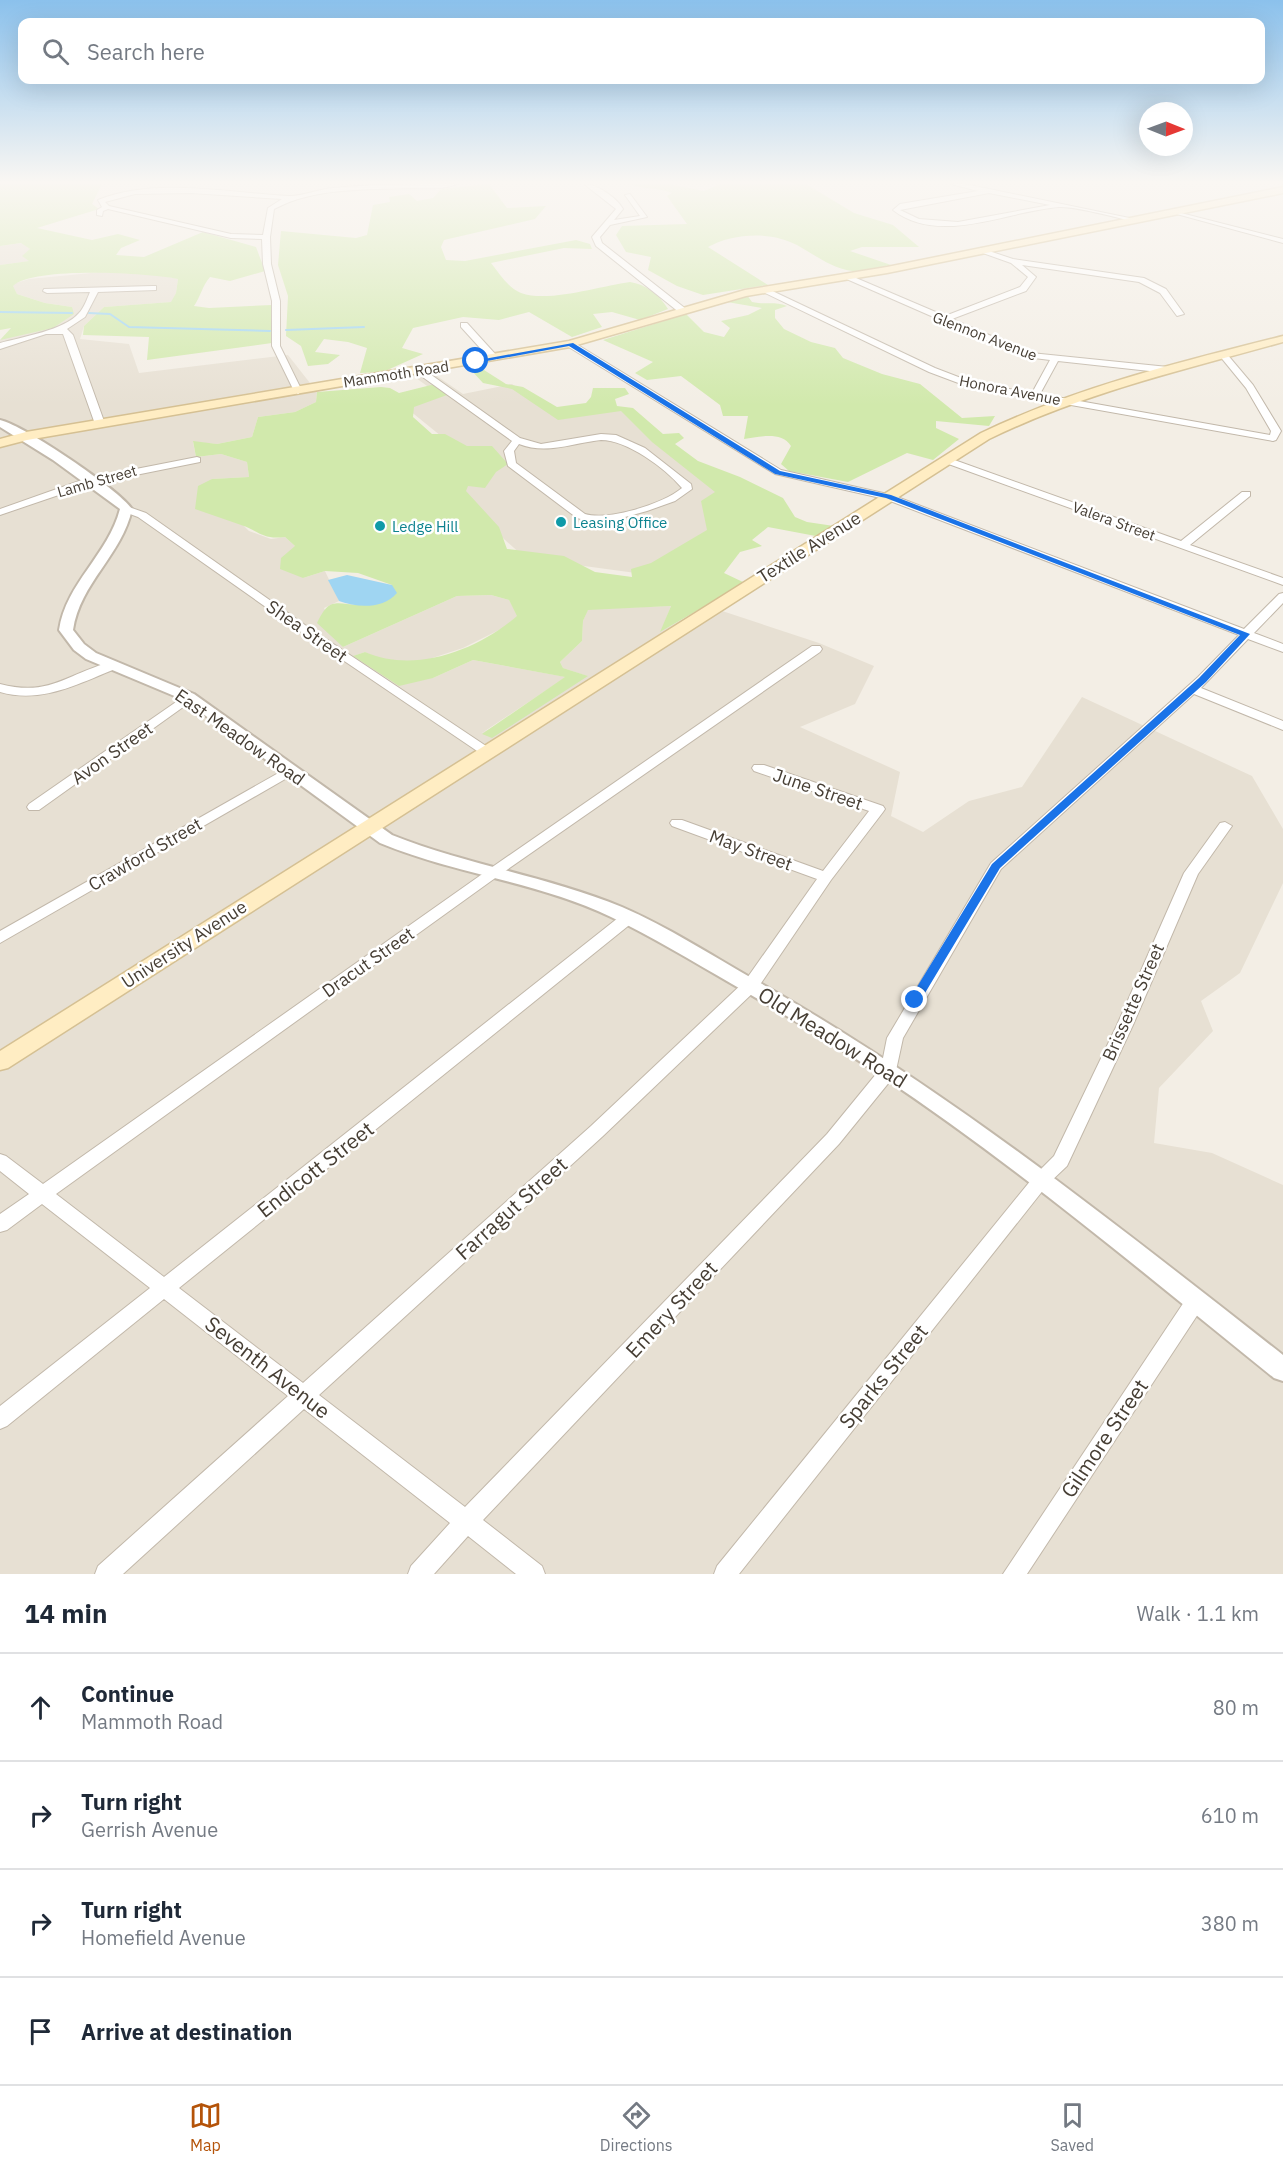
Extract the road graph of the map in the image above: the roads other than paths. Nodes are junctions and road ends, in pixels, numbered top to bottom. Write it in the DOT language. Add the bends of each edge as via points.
graph roads {
  1 [pos="267,257"];
  2 [pos="616,257"];
  3 [pos="945,257"];
  4 [pos="1003,257"];
  5 [pos="1012,261"];
  6 [pos="846,277"];
  7 [pos="153,288"];
  8 [pos="95,290"];
  9 [pos="763,290"];
  10 [pos="47,291"];
  11 [pos="683,311"];
  12 [pos="1180,314"];
  13 [pos="942,320"];
  14 [pos="464,325"];
  15 [pos="60,330"];
  16 [pos="1283,339"];
  17 [pos="570,344"];
  18 [pos="0,346"];
  19 [pos="1223,355"];
  20 [pos="494,358"];
  21 [pos="1055,359"];
  22 [pos="1168,370"];
  23 [pos="420,371"];
  24 [pos="298,391"];
  25 [pos="1035,396"];
  26 [pos="1066,401"];
  27 [pos="0,423"];
  28 [pos="100,424"];
  29 [pos="26,436"];
  30 [pos="517,440"];
  31 [pos="0,443"];
  32 [pos="197,460"];
  33 [pos="946,460"];
  34 [pos="89,481"];
  35 [pos="1246,494"];
  36 [pos="888,496"];
  37 [pos="126,509"];
  38 [pos="0,512"];
  39 [pos="1183,545"];
  40 [pos="1283,582"];
  41 [pos="1283,596"];
  42 [pos="1246,634"];
  43 [pos="1283,648"];
  44 [pos="816,649"];
  45 [pos="111,666"];
  46 [pos="0,688"];
  47 [pos="1192,689"];
  48 [pos="189,697"];
  49 [pos="1283,726"];
  50 [pos="488,752"];
  51 [pos="759,768"];
  52 [pos="289,771"];
  53 [pos="330,800"];
  54 [pos="34,807"];
  55 [pos="878,809"];
  56 [pos="677,823"];
  57 [pos="1225,826"];
  58 [pos="369,827"];
  59 [pos="493,873"];
  60 [pos="826,877"];
  61 [pos="628,918"];
  62 [pos="0,938"];
  63 [pos="751,986"];
  64 [pos="0,1062"];
  65 [pos="889,1070"];
  66 [pos="0,1161"];
  67 [pos="1042,1179"];
  68 [pos="42,1195"];
  69 [pos="0,1224"];
  70 [pos="165,1287"];
  71 [pos="1195,1302"];
  72 [pos="1283,1370"];
  73 [pos="305,1394"];
  74 [pos="0,1419"];
  75 [pos="465,1522"];
  76 [pos="106,1574"];
  77 [pos="419,1574"];
  78 [pos="534,1574"];
  79 [pos="725,1574"];
  80 [pos="1014,1574"];
  1 -- 24 [label="street" via="276,301 276,346"];
  2 -- 11 [label="street"];
  3 -- 6 [label="main road, Mammoth Road"];
  4 -- 5 [label="street"];
  5 -- 12 [label="street" via="1141,280 1163,291"];
  5 -- 13 [label="street" via="1032,278 1023,289"];
  6 -- 9 [label="main road, Mammoth Road"];
  6 -- 13 [label="street, Glennon Avenue"];
  7 -- 8 [label="street"];
  8 -- 10 [label="street"];
  8 -- 15 [label="street" via="82,315"];
  9 -- 11 [label="main road, Mammoth Road"];
  9 -- 25 [label="street, Honora Avenue" via="947,377"];
  11 -- 17 [label="main road, Mammoth Road"];
  13 -- 21 [label="street, Glennon Avenue" via="1017,351"];
  14 -- 20 [label="street"];
  15 -- 18 [label="street"];
  15 -- 28 [label="street" via="69,335"];
  16 -- 19 [label="main road, Textile Avenue"];
  17 -- 20 [label="main road, Mammoth Road"];
  17 -- 36 [label="street" via="777,472"];
  19 -- 22 [label="main road, Textile Avenue"];
  19 -- 26 [label="street, Honora Avenue" via="1250,387 1276,431 1273,438"];
  20 -- 23 [label="main road, Mammoth Road"];
  21 -- 22 [label="street, Glennon Avenue"];
  21 -- 25 [label="street"];
  22 -- 26 [label="main road, Textile Avenue"];
  23 -- 24 [label="main road, Mammoth Road"];
  23 -- 30 [label="street"];
  24 -- 28 [label="main road, Mammoth Road"];
  25 -- 26 [label="street, Honora Avenue"];
  26 -- 33 [label="main road, Textile Avenue" via="1003,427"];
  27 -- 29 [label="street"];
  28 -- 29 [label="main road, Mammoth Road"];
  29 -- 31 [label="main road, Mammoth Road"];
  29 -- 34 [label="street"];
  30 -- 30 [label="street" via="509,452 511,464 587,518 610,518 672,500 687,489 615,437 542,447"];
  32 -- 34 [label="street, Lamb Street"];
  33 -- 36 [label="main road, Textile Avenue"];
  33 -- 39 [label="street, Valera Street"];
  34 -- 37 [label="street"];
  34 -- 38 [label="street, Lamb Street"];
  35 -- 39 [label="street"];
  36 -- 42 [label="street"];
  36 -- 50 [label="main road, Textile Avenue"];
  37 -- 45 [label="street, East Meadow Road" via="115,540 79,587 66,616 66,630 79,647"];
  37 -- 50 [label="street, Shea Street" via="142,515"];
  39 -- 40 [label="street, Valera Street"];
  41 -- 42 [label="street"];
  42 -- 43 [label="street"];
  42 -- 47 [label="street"];
  44 -- 59 [label="street, Dracut Street"];
  45 -- 46 [label="street" via="37,693 23,695"];
  45 -- 48 [label="street, East Meadow Road"];
  47 -- 49 [label="street"];
  47 -- 65 [label="street" via="996,866 895,1038"];
  48 -- 52 [label="street, East Meadow Road"];
  48 -- 54 [label="street, Avon Street"];
  50 -- 58 [label="main road, Textile Avenue"];
  51 -- 55 [label="street, June Street"];
  52 -- 53 [label="street, East Meadow Road"];
  52 -- 62 [label="street, Crawford Street"];
  53 -- 58 [label="street, Old Meadow Road"];
  55 -- 60 [label="street, Farragut Street"];
  56 -- 60 [label="street, May Street"];
  57 -- 67 [label="street, Brissette Street" via="1191,873 1061,1161"];
  58 -- 59 [label="street, Old Meadow Road" via="386,839 423,854"];
  58 -- 64 [label="main road, University Avenue"];
  59 -- 61 [label="street, Old Meadow Road" via="574,895"];
  59 -- 68 [label="street, Dracut Street"];
  60 -- 63 [label="street, Farragut Street"];
  61 -- 63 [label="street, Old Meadow Road"];
  61 -- 70 [label="street, Endicott Street"];
  63 -- 65 [label="street, Old Meadow Road"];
  63 -- 73 [label="street, Farragut Street" via="597,1131"];
  65 -- 67 [label="street, Old Meadow Road"];
  65 -- 75 [label="street, Emery Street" via="833,1139"];
  66 -- 68 [label="street, Seventh Avenue"];
  67 -- 71 [label="street, Old Meadow Road"];
  67 -- 79 [label="street, Sparks Street"];
  68 -- 69 [label="street, Dracut Street"];
  68 -- 70 [label="street, Seventh Avenue"];
  70 -- 73 [label="street, Seventh Avenue"];
  70 -- 74 [label="street, Endicott Street"];
  71 -- 72 [label="street, Old Meadow Road"];
  71 -- 80 [label="street, Gilmore Street"];
  73 -- 75 [label="street, Seventh Avenue"];
  73 -- 76 [label="street, Farragut Street"];
  75 -- 77 [label="street, Emery Street"];
  75 -- 78 [label="street, Seventh Avenue"];
}
